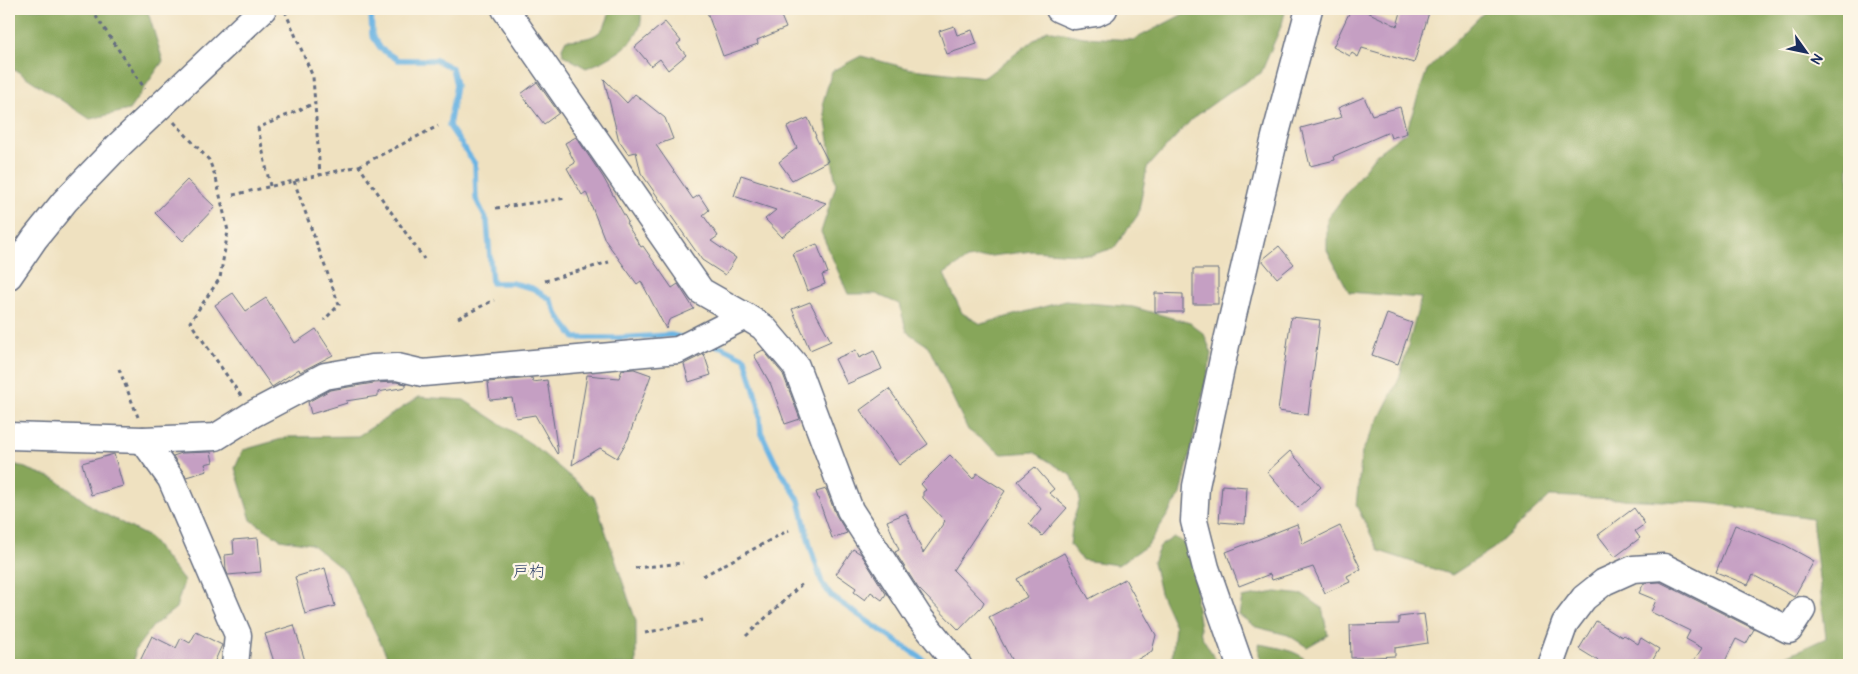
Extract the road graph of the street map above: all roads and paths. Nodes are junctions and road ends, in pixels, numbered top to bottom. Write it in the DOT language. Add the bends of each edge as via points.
graph roads {
  1 [pos="91,9"];
  2 [pos="263,9"];
  3 [pos="284,9"];
  4 [pos="505,9"];
  5 [pos="1059,9"];
  6 [pos="1104,9"];
  7 [pos="1309,9"];
  8 [pos="315,103"];
  9 [pos="160,106"];
  10 [pos="438,126"];
  11 [pos="359,166"];
  12 [pos="320,175"];
  13 [pos="294,181"];
  14 [pos="270,186"];
  15 [pos="233,195"];
  16 [pos="567,198"];
  17 [pos="496,208"];
  18 [pos="424,258"];
  19 [pos="609,262"];
  20 [pos="9,276"];
  21 [pos="545,281"];
  22 [pos="494,300"];
  23 [pos="745,316"];
  24 [pos="458,318"];
  25 [pos="324,320"];
  26 [pos="120,369"];
  27 [pos="253,414"];
  28 [pos="141,431"];
  29 [pos="9,436"];
  30 [pos="788,530"];
  31 [pos="683,563"];
  32 [pos="635,568"];
  33 [pos="703,576"];
  34 [pos="803,583"];
  35 [pos="1802,610"];
  36 [pos="703,620"];
  37 [pos="644,633"];
  38 [pos="746,636"];
  39 [pos="235,665"];
  40 [pos="958,665"];
  41 [pos="1240,665"];
  42 [pos="1550,665"];
  1 -- 9 [label="path"];
  2 -- 9 [label="street"];
  3 -- 8 [label="path" via="313,77"];
  4 -- 23 [label="street" via="701,291"];
  5 -- 6 [label="street" via="1075,16 1096,14"];
  7 -- 41 [label="street" via="1275,137 1196,486 1194,521 1206,568"];
  8 -- 12 [label="path"];
  8 -- 14 [label="path" via="258,128"];
  9 -- 20 [label="street" via="65,201"];
  9 -- 27 [label="path" via="209,160 228,231 220,278 190,322"];
  10 -- 11 [label="path"];
  11 -- 12 [label="path"];
  11 -- 18 [label="path"];
  12 -- 13 [label="path"];
  13 -- 14 [label="path"];
  13 -- 25 [label="path" via="339,305"];
  14 -- 15 [label="path"];
  16 -- 17 [label="path"];
  19 -- 21 [label="path"];
  22 -- 24 [label="path"];
  23 -- 27 [label="street" via="678,350 423,372 397,367 372,368 325,376"];
  23 -- 40 [label="street" via="763,327 796,366 850,510 919,617"];
  26 -- 28 [label="path"];
  27 -- 28 [label="street" via="216,437"];
  28 -- 29 [label="street"];
  28 -- 39 [label="street" via="170,479 238,635"];
  30 -- 33 [label="path"];
  31 -- 32 [label="path"];
  34 -- 38 [label="path"];
  35 -- 42 [label="street" via="1789,630 1664,567 1633,569 1604,582 1584,598 1565,623"];
  36 -- 37 [label="path"];
}
